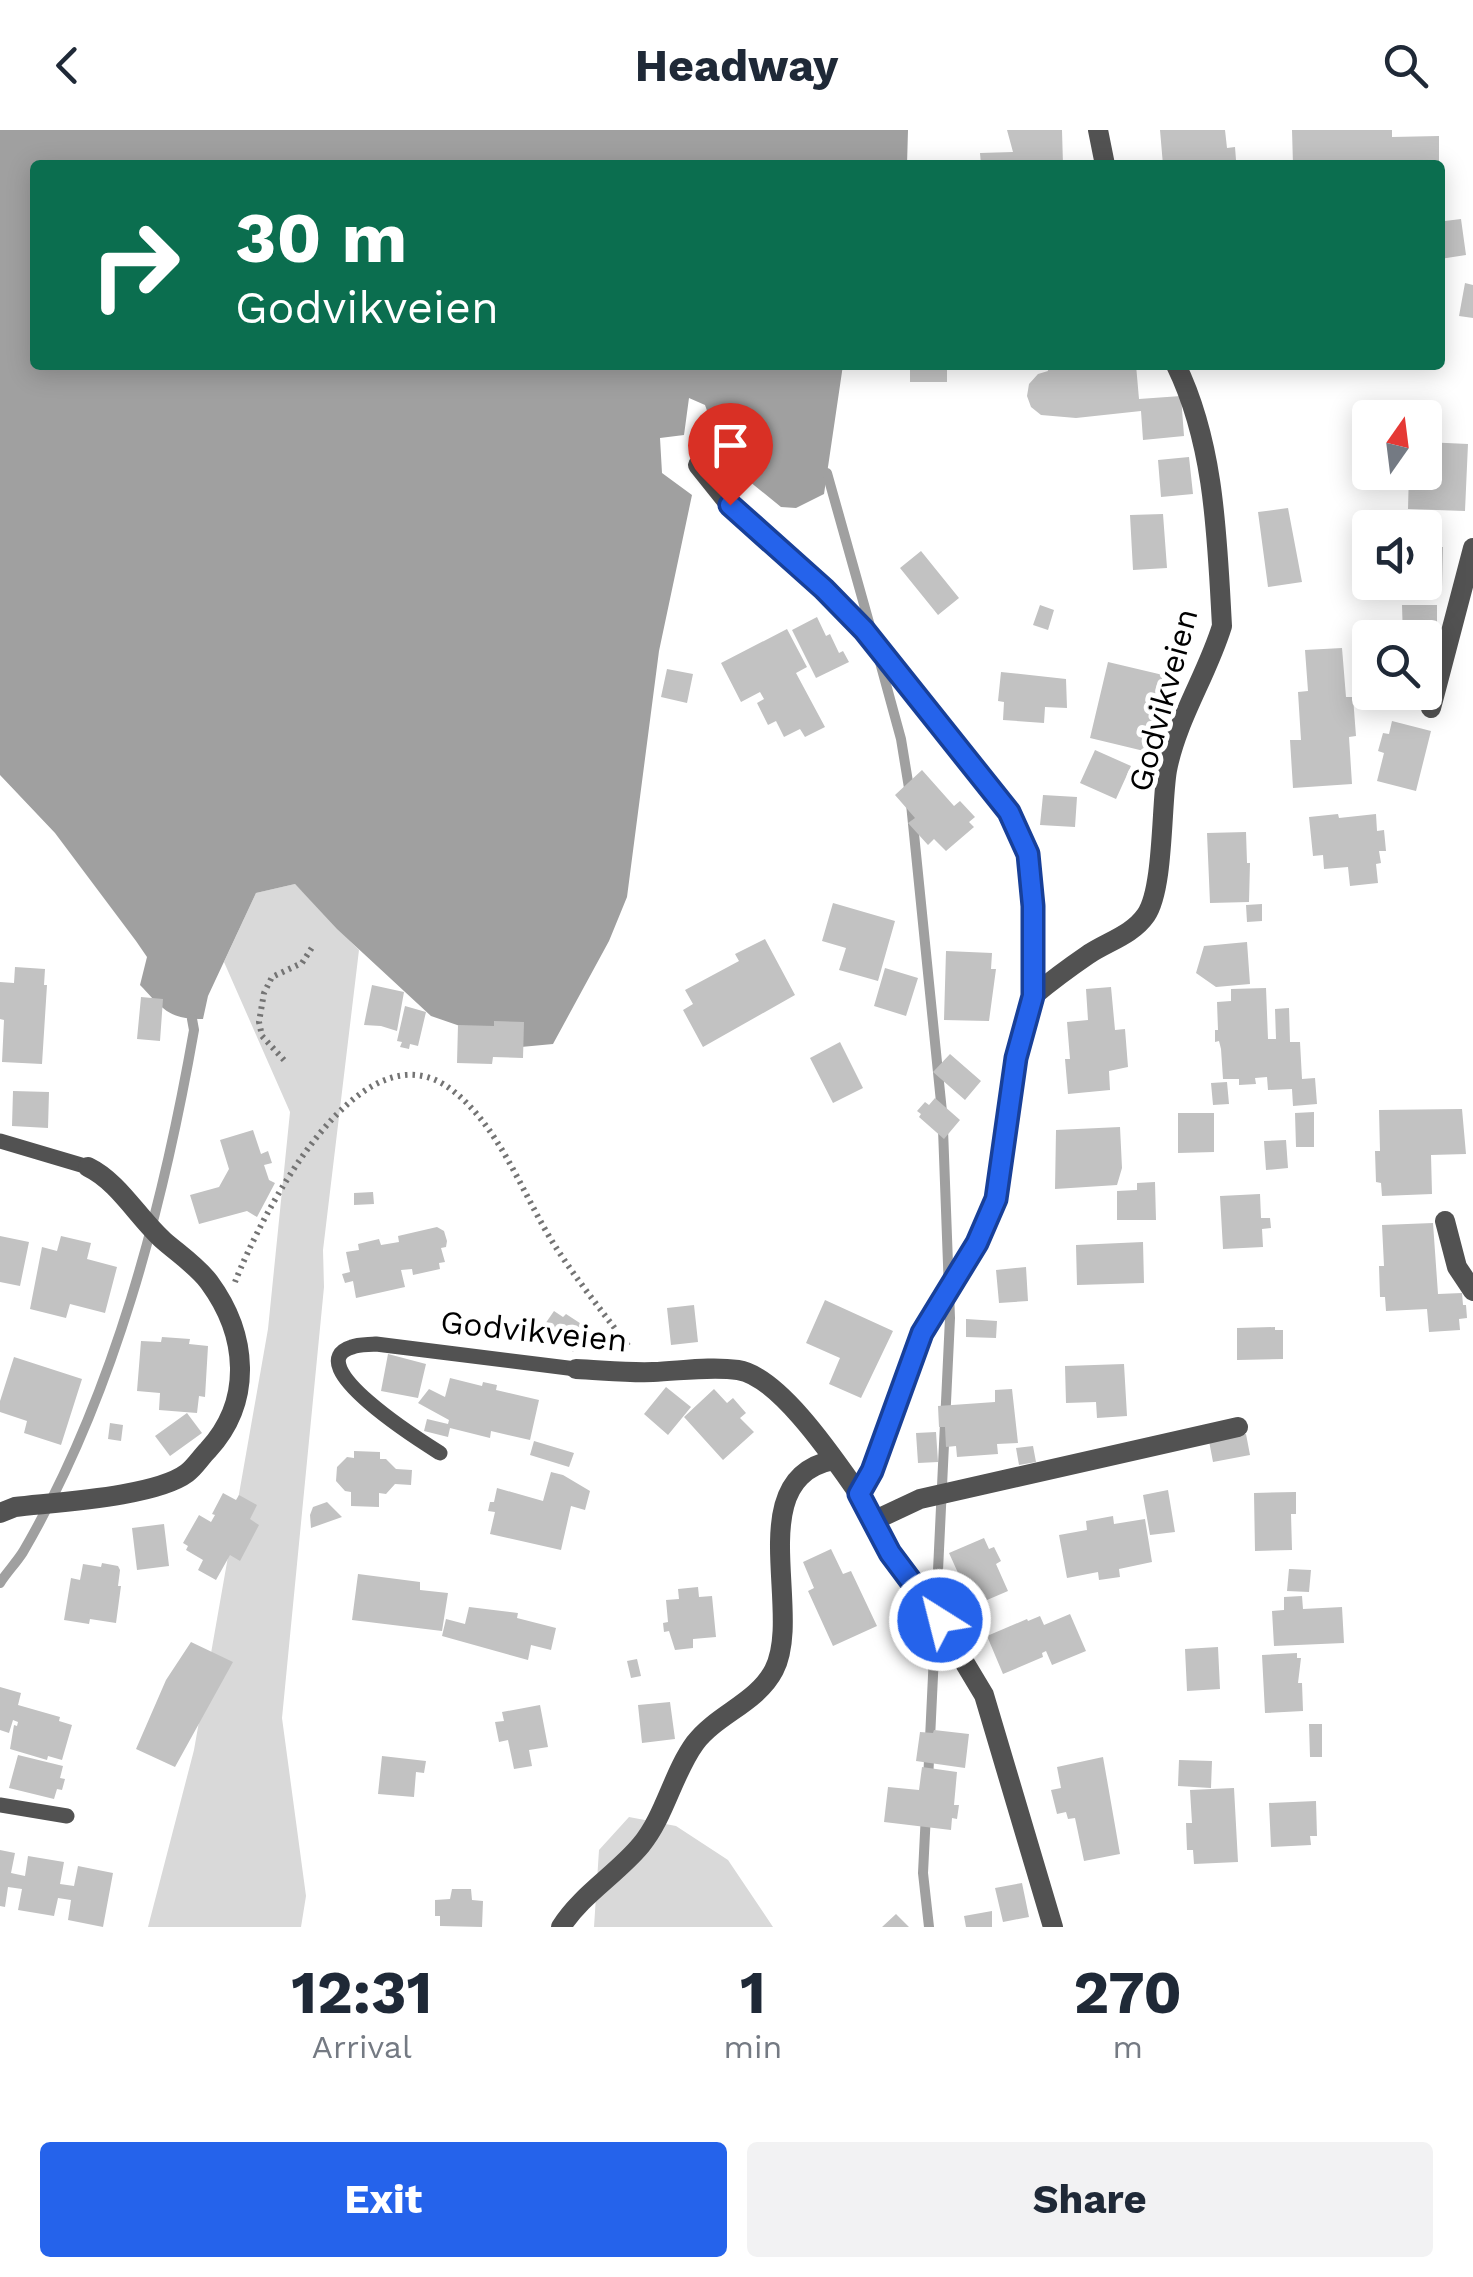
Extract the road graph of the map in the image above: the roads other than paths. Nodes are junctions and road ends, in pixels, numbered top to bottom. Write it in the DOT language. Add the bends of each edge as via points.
graph roads {
  1 [pos="1098,130"];
  2 [pos="1104,160"];
  3 [pos="1178,370"];
  4 [pos="698,465"];
  5 [pos="1473,548"];
  6 [pos="1442,666"];
  7 [pos="1033,996"];
  8 [pos="0,1141"];
  9 [pos="88,1167"];
  10 [pos="1446,1221"];
  11 [pos="1473,1291"];
  12 [pos="576,1368"];
  13 [pos="1238,1427"];
  14 [pos="440,1453"];
  15 [pos="834,1460"];
  16 [pos="859,1494"];
  17 [pos="0,1513"];
  18 [pos="873,1521"];
  19 [pos="0,1804"];
  20 [pos="66,1816"];
  21 [pos="1056,1925"];
  22 [pos="561,1927"];
  1 -- 2 [label="street"];
  3 -- 7 [label="street, Godvikveien" via="1205,441 1222,626 1180,722 1149,912"];
  4 -- 7 [label="street" via="730,505 864,630 1009,812 1028,854"];
  5 -- 6 [label="street"];
  7 -- 16 [label="street" via="1016,1058 996,1199 922,1333"];
  8 -- 9 [label="lane"];
  9 -- 17 [label="street" via="103,1174 208,1279 232,1319 242,1362 239,1396 223,1433 186,1474 130,1494"];
  10 -- 11 [label="street" via="1457,1268"];
  12 -- 14 [label="lane, Godvikveien" via="376,1344 340,1354 346,1383"];
  12 -- 15 [label="street, Godvikveien" via="739,1370 771,1386"];
  13 -- 18 [label="street" via="920,1499"];
  15 -- 16 [label="street, Godvikveien"];
  15 -- 22 [label="street" via="798,1478 787,1496 778,1536 783,1641 774,1671 695,1744 643,1843"];
  16 -- 18 [label="street, Godvikveien"];
  18 -- 21 [label="street, Godvikveien" via="984,1695"];
  19 -- 20 [label="lane"];
}
